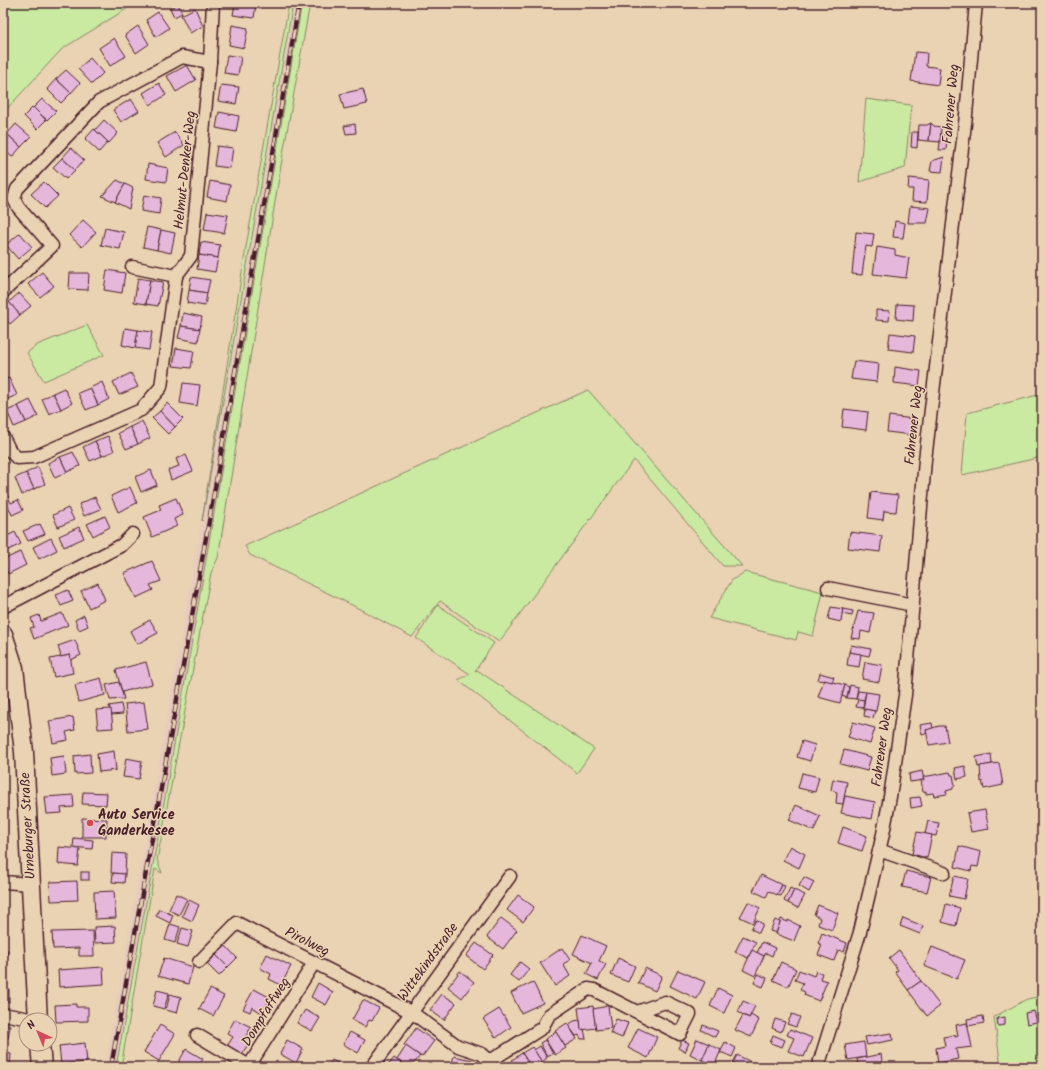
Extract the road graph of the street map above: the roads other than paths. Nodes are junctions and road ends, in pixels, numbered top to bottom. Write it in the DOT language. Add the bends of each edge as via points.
graph roads {
  1 [pos="213,3"];
  2 [pos="976,3"];
  3 [pos="210,62"];
  4 [pos="132,267"];
  5 [pos="176,276"];
  6 [pos="3,292"];
  7 [pos="3,437"];
  8 [pos="133,534"];
  9 [pos="828,588"];
  10 [pos="913,606"];
  11 [pos="3,607"];
  12 [pos="3,634"];
  13 [pos="880,850"];
  14 [pos="944,873"];
  15 [pos="510,876"];
  16 [pos="3,882"];
  17 [pos="31,884"];
  18 [pos="200,962"];
  19 [pos="314,963"];
  20 [pos="38,1012"];
  21 [pos="411,1012"];
  22 [pos="638,1012"];
  23 [pos="3,1014"];
  24 [pos="18,1017"];
  25 [pos="197,1035"];
  26 [pos="41,1052"];
  27 [pos="489,1064"];
  28 [pos="42,1067"];
  29 [pos="372,1067"];
  30 [pos="818,1067"];
  1 -- 3 [label="street, Helmut-Denker-Weg"];
  2 -- 10 [label="street, Fahrener Weg" via="966,115 925,460"];
  3 -- 5 [label="street, Helmut-Denker-Weg" via="191,256"];
  3 -- 6 [label="street" via="182,57 99,102 18,190 14,199 18,207 52,246"];
  4 -- 5 [label="street"];
  5 -- 7 [label="street, Helmut-Denker-Weg" via="161,387 141,410 34,457 17,458"];
  8 -- 11 [label="street" via="122,545"];
  9 -- 10 [label="street"];
  10 -- 13 [label="street, Fahrener Weg" via="904,702"];
  12 -- 17 [label="street, Urneburger Straße" via="14,668 24,752"];
  13 -- 14 [label="street"];
  13 -- 30 [label="street, Fahrener Weg" via="860,932"];
  15 -- 21 [label="street, Wittekindstraße"];
  16 -- 17 [label="street"];
  17 -- 20 [label="street, Urneburger Straße"];
  18 -- 19 [label="street, Pirolweg" via="237,924"];
  19 -- 21 [label="street, Pirolweg"];
  19 -- 25 [label="street, Dompfaffweg" via="249,1066"];
  21 -- 27 [label="street, Pirolweg" via="458,1046 482,1054"];
  21 -- 29 [label="street, Wittekindstraße"];
  22 -- 27 [label="street" via="588,989 549,1015 542,1028"];
  23 -- 24 [label="street"];
  26 -- 28 [label="street"];
}
